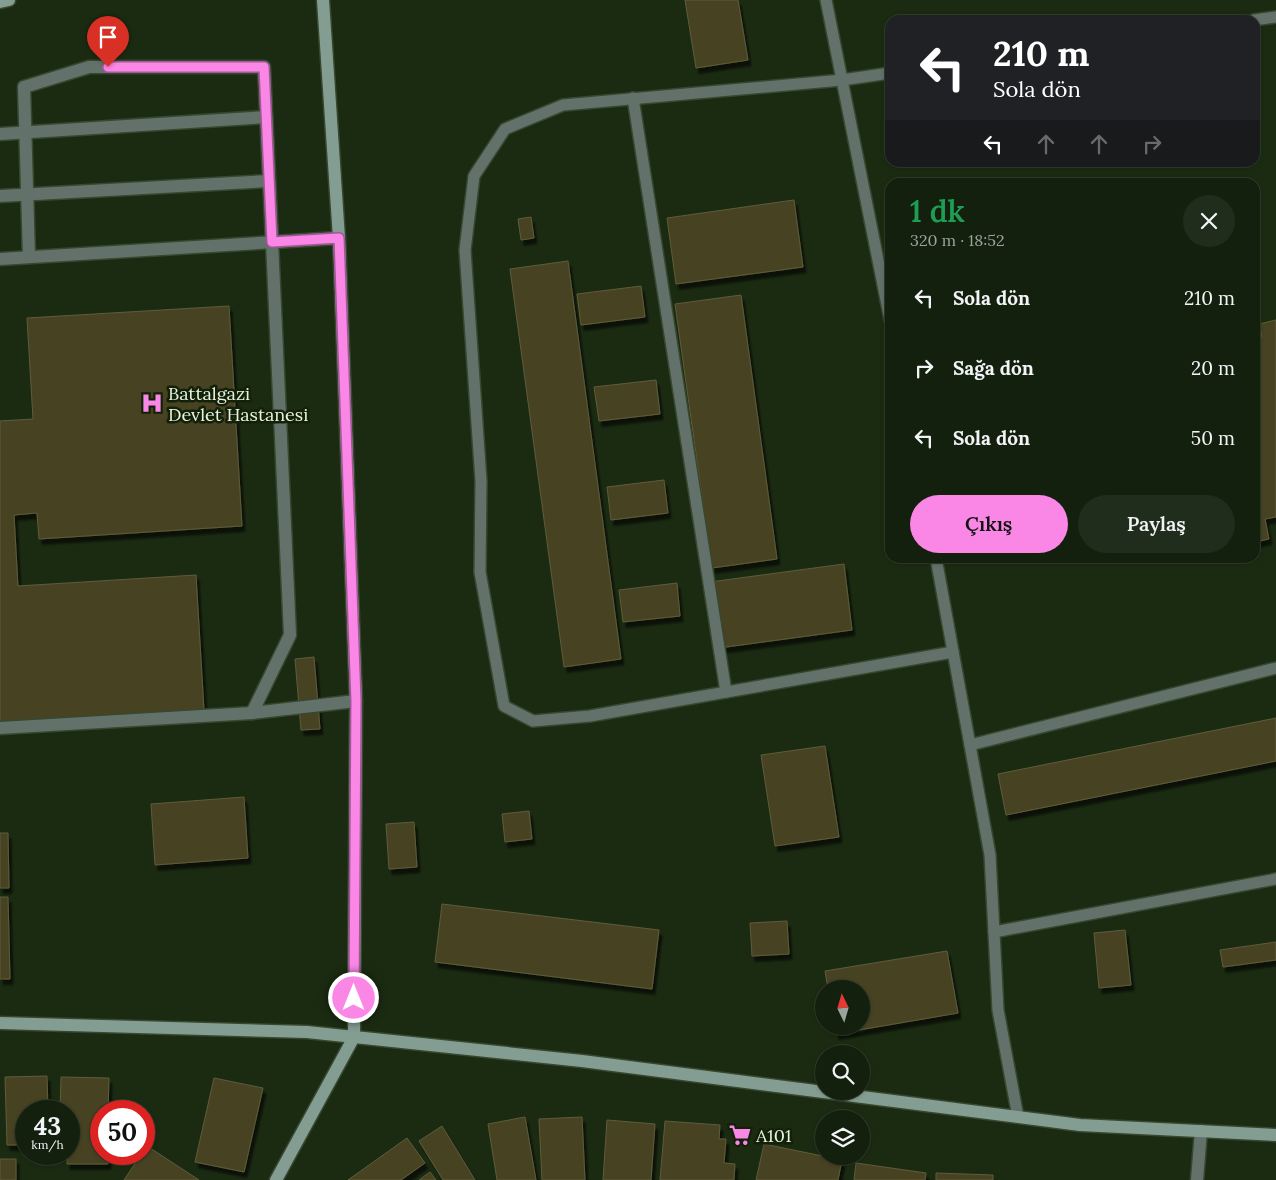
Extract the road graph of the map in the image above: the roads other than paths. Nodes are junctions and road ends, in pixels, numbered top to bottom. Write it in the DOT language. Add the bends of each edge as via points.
graph roads {
  1 [pos="9,0"];
  2 [pos="324,0"];
  3 [pos="826,0"];
  4 [pos="0,2"];
  5 [pos="1276,17"];
  6 [pos="1260,19"];
  7 [pos="885,74"];
  8 [pos="842,80"];
  9 [pos="634,98"];
  10 [pos="266,117"];
  11 [pos="26,132"];
  12 [pos="0,134"];
  13 [pos="269,181"];
  14 [pos="28,195"];
  15 [pos="0,196"];
  16 [pos="339,238"];
  17 [pos="272,242"];
  18 [pos="29,257"];
  19 [pos="0,259"];
  20 [pos="885,295"];
  21 [pos="937,563"];
  22 [pos="953,652"];
  23 [pos="1276,668"];
  24 [pos="726,692"];
  25 [pos="356,701"];
  26 [pos="252,713"];
  27 [pos="0,728"];
  28 [pos="970,745"];
  29 [pos="1276,879"];
  30 [pos="994,932"];
  31 [pos="0,1023"];
  32 [pos="354,1037"];
  33 [pos="1018,1117"];
  34 [pos="1201,1131"];
  35 [pos="1276,1135"];
  36 [pos="276,1180"];
  37 [pos="1197,1180"];
  1 -- 4 [label="main road"];
  2 -- 16 [label="main road"];
  3 -- 8 [label="lane"];
  5 -- 6 [label="lane"];
  7 -- 8 [label="lane"];
  8 -- 9 [label="lane"];
  8 -- 20 [label="lane"];
  9 -- 24 [label="lane"];
  9 -- 24 [label="lane" via="563,105 505,129 474,176 465,250 481,481 480,572 504,706 533,721 590,716"];
  10 -- 11 [label="street"];
  10 -- 11 [label="street" via="264,67 89,67 24,87"];
  10 -- 13 [label="street"];
  11 -- 12 [label="street"];
  11 -- 14 [label="street"];
  13 -- 14 [label="street"];
  13 -- 17 [label="street"];
  14 -- 15 [label="street"];
  14 -- 18 [label="street"];
  16 -- 17 [label="street"];
  16 -- 25 [label="main road"];
  17 -- 18 [label="street"];
  17 -- 26 [label="street" via="290,635"];
  18 -- 19 [label="street"];
  21 -- 22 [label="lane"];
  22 -- 24 [label="lane"];
  22 -- 28 [label="lane"];
  23 -- 28 [label="lane"];
  25 -- 26 [label="street"];
  25 -- 32 [label="main road"];
  26 -- 27 [label="street"];
  28 -- 30 [label="lane" via="990,855"];
  29 -- 30 [label="lane"];
  30 -- 33 [label="lane" via="998,1010"];
  31 -- 32 [label="main road" via="306,1032"];
  32 -- 33 [label="main road" via="582,1061"];
  32 -- 36 [label="main road"];
  33 -- 34 [label="main road" via="1080,1125"];
  34 -- 35 [label="main road"];
  34 -- 37 [label="street"];
}
